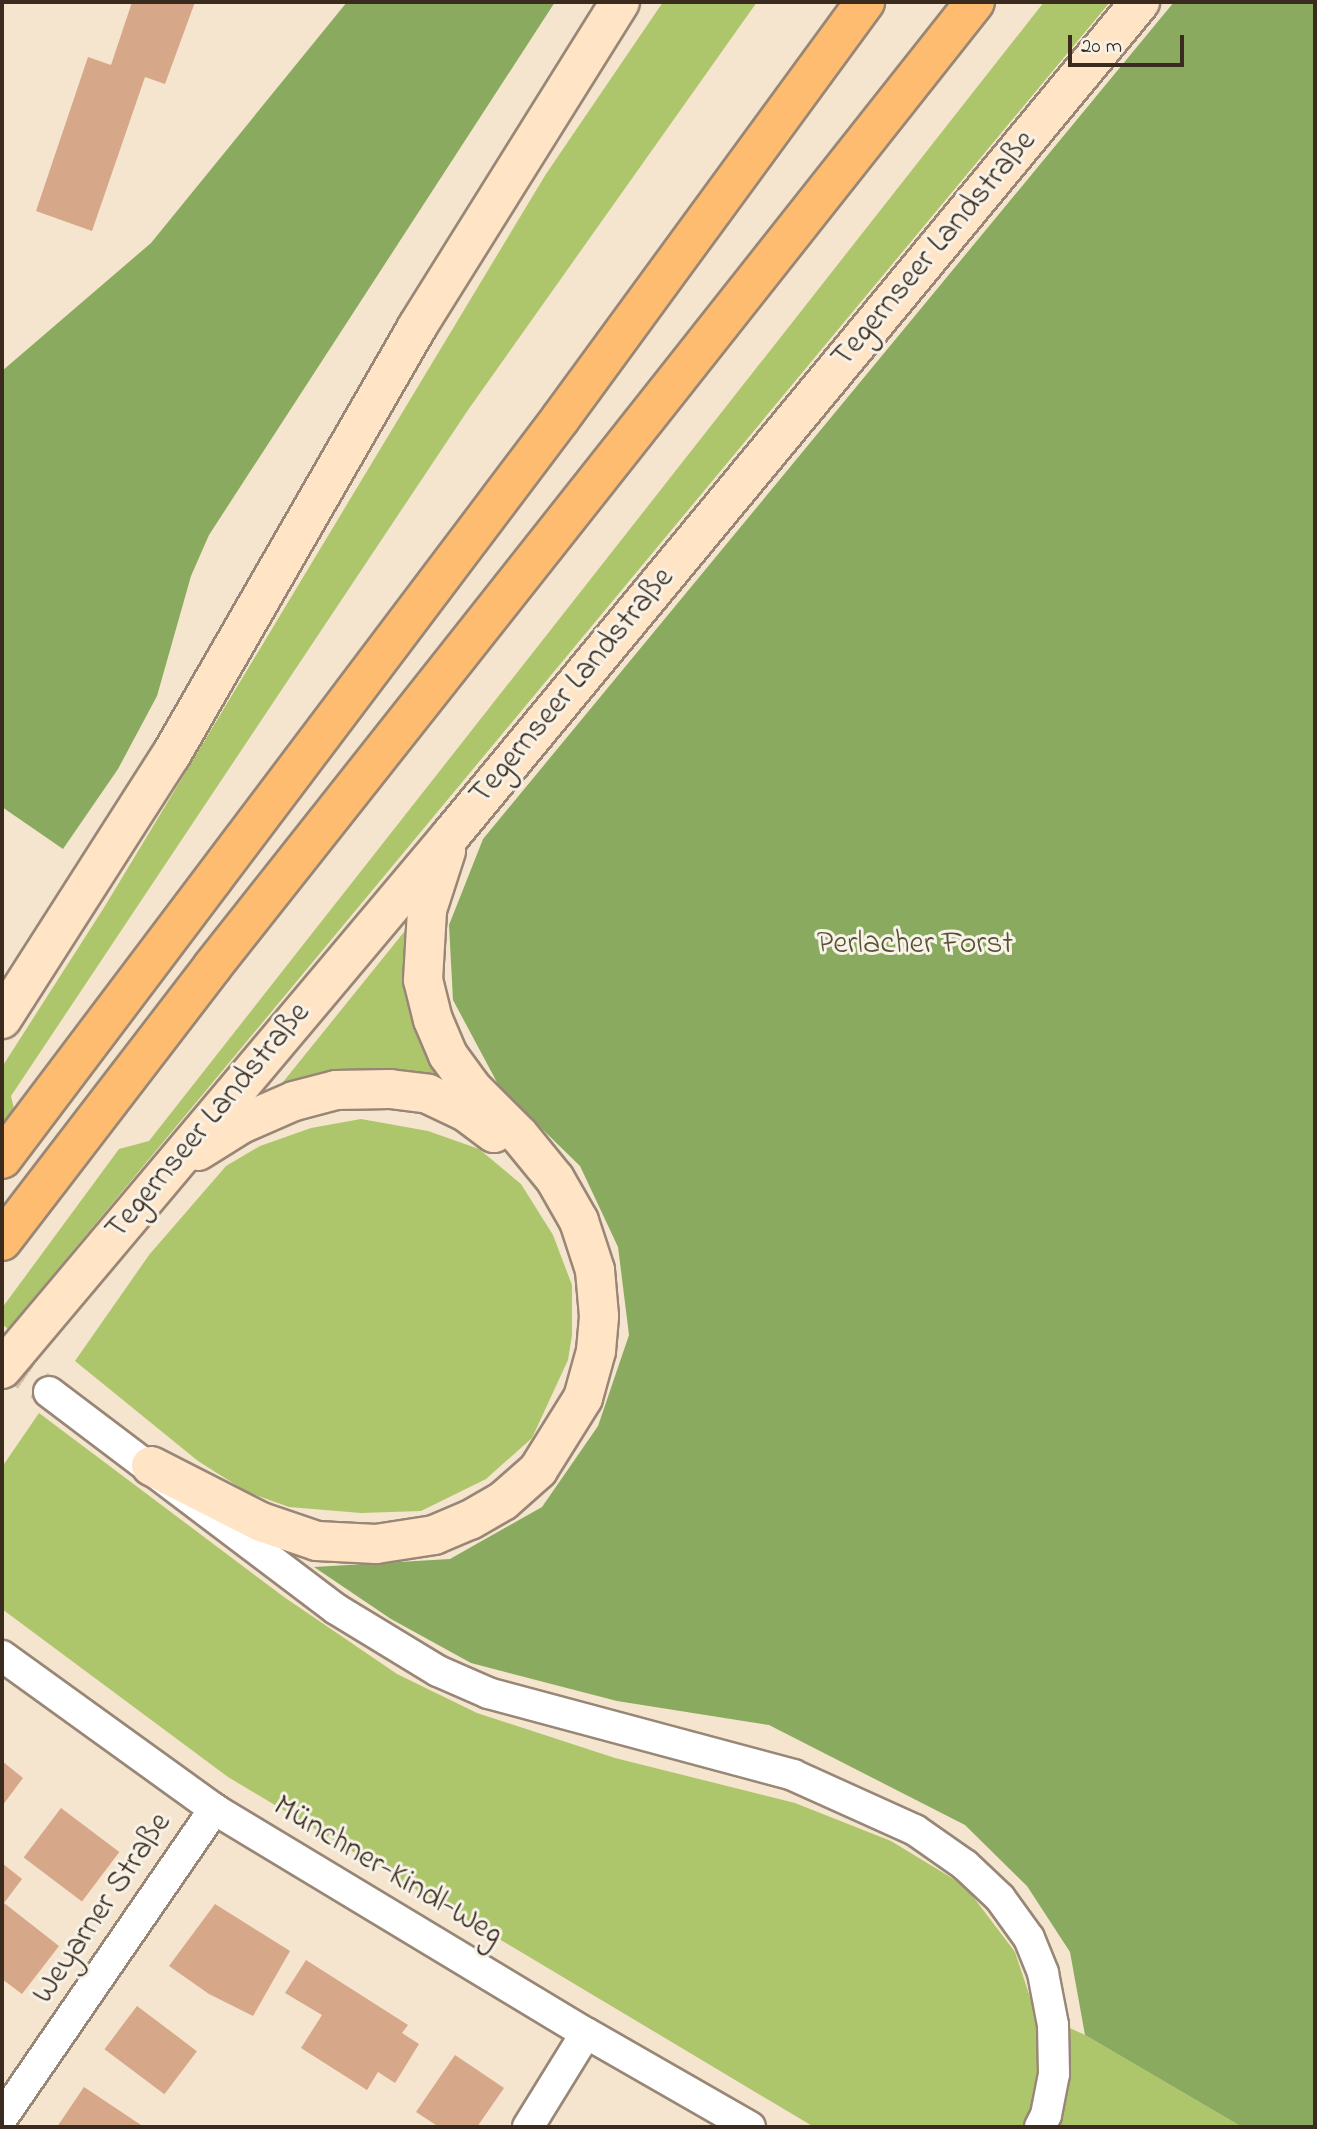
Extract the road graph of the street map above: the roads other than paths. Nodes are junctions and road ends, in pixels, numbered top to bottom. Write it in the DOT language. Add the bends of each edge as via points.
graph roads {
  1 [pos="620,2"];
  2 [pos="865,2"];
  3 [pos="975,2"];
  4 [pos="1140,2"];
  5 [pos="451,835"];
  6 [pos="2,1019"];
  7 [pos="2,1159"];
  8 [pos="168,1170"];
  9 [pos="555,1179"];
  10 [pos="2,1241"];
  11 [pos="2,1369"];
  12 [pos="49,1392"];
  13 [pos="151,1466"];
  14 [pos="2,1656"];
  15 [pos="214,1809"];
  16 [pos="586,2033"];
  17 [pos="2,2118"];
  18 [pos="528,2127"];
  19 [pos="750,2127"];
  20 [pos="1040,2127"];
  1 -- 6 [label="main road" via="417,327 171,755"];
  2 -- 7 [label="highway" via="560,419"];
  3 -- 10 [label="highway" via="212,967"];
  4 -- 5 [label="main road, Tegernseer Landstraße"];
  5 -- 8 [label="main road, Tegernseer Landstraße"];
  5 -- 9 [label="main road" via="427,910 423,980 433,1020 448,1055 472,1087"];
  8 -- 9 [label="main road" via="241,1124 294,1101 337,1090 390,1089 428,1094 466,1112"];
  8 -- 11 [label="main road, Tegernseer Landstraße"];
  9 -- 13 [label="main road" via="579,1221 595,1270 596,1351 583,1398 564,1433 538,1471 503,1501 433,1535 376,1544 317,1541 261,1522"];
  12 -- 13 [label="street"];
  13 -- 20 [label="street" via="336,1609 438,1671 488,1693 793,1774 915,1830 965,1865 1000,1898 1029,1938 1043,1973 1053,2025 1054,2074"];
  14 -- 15 [label="street, Münchner-Kindl-Weg"];
  15 -- 16 [label="street, Münchner-Kindl-Weg"];
  15 -- 17 [label="street, Weyarner Straße"];
  16 -- 18 [label="street"];
  16 -- 19 [label="street, Münchner-Kindl-Weg"];
}
